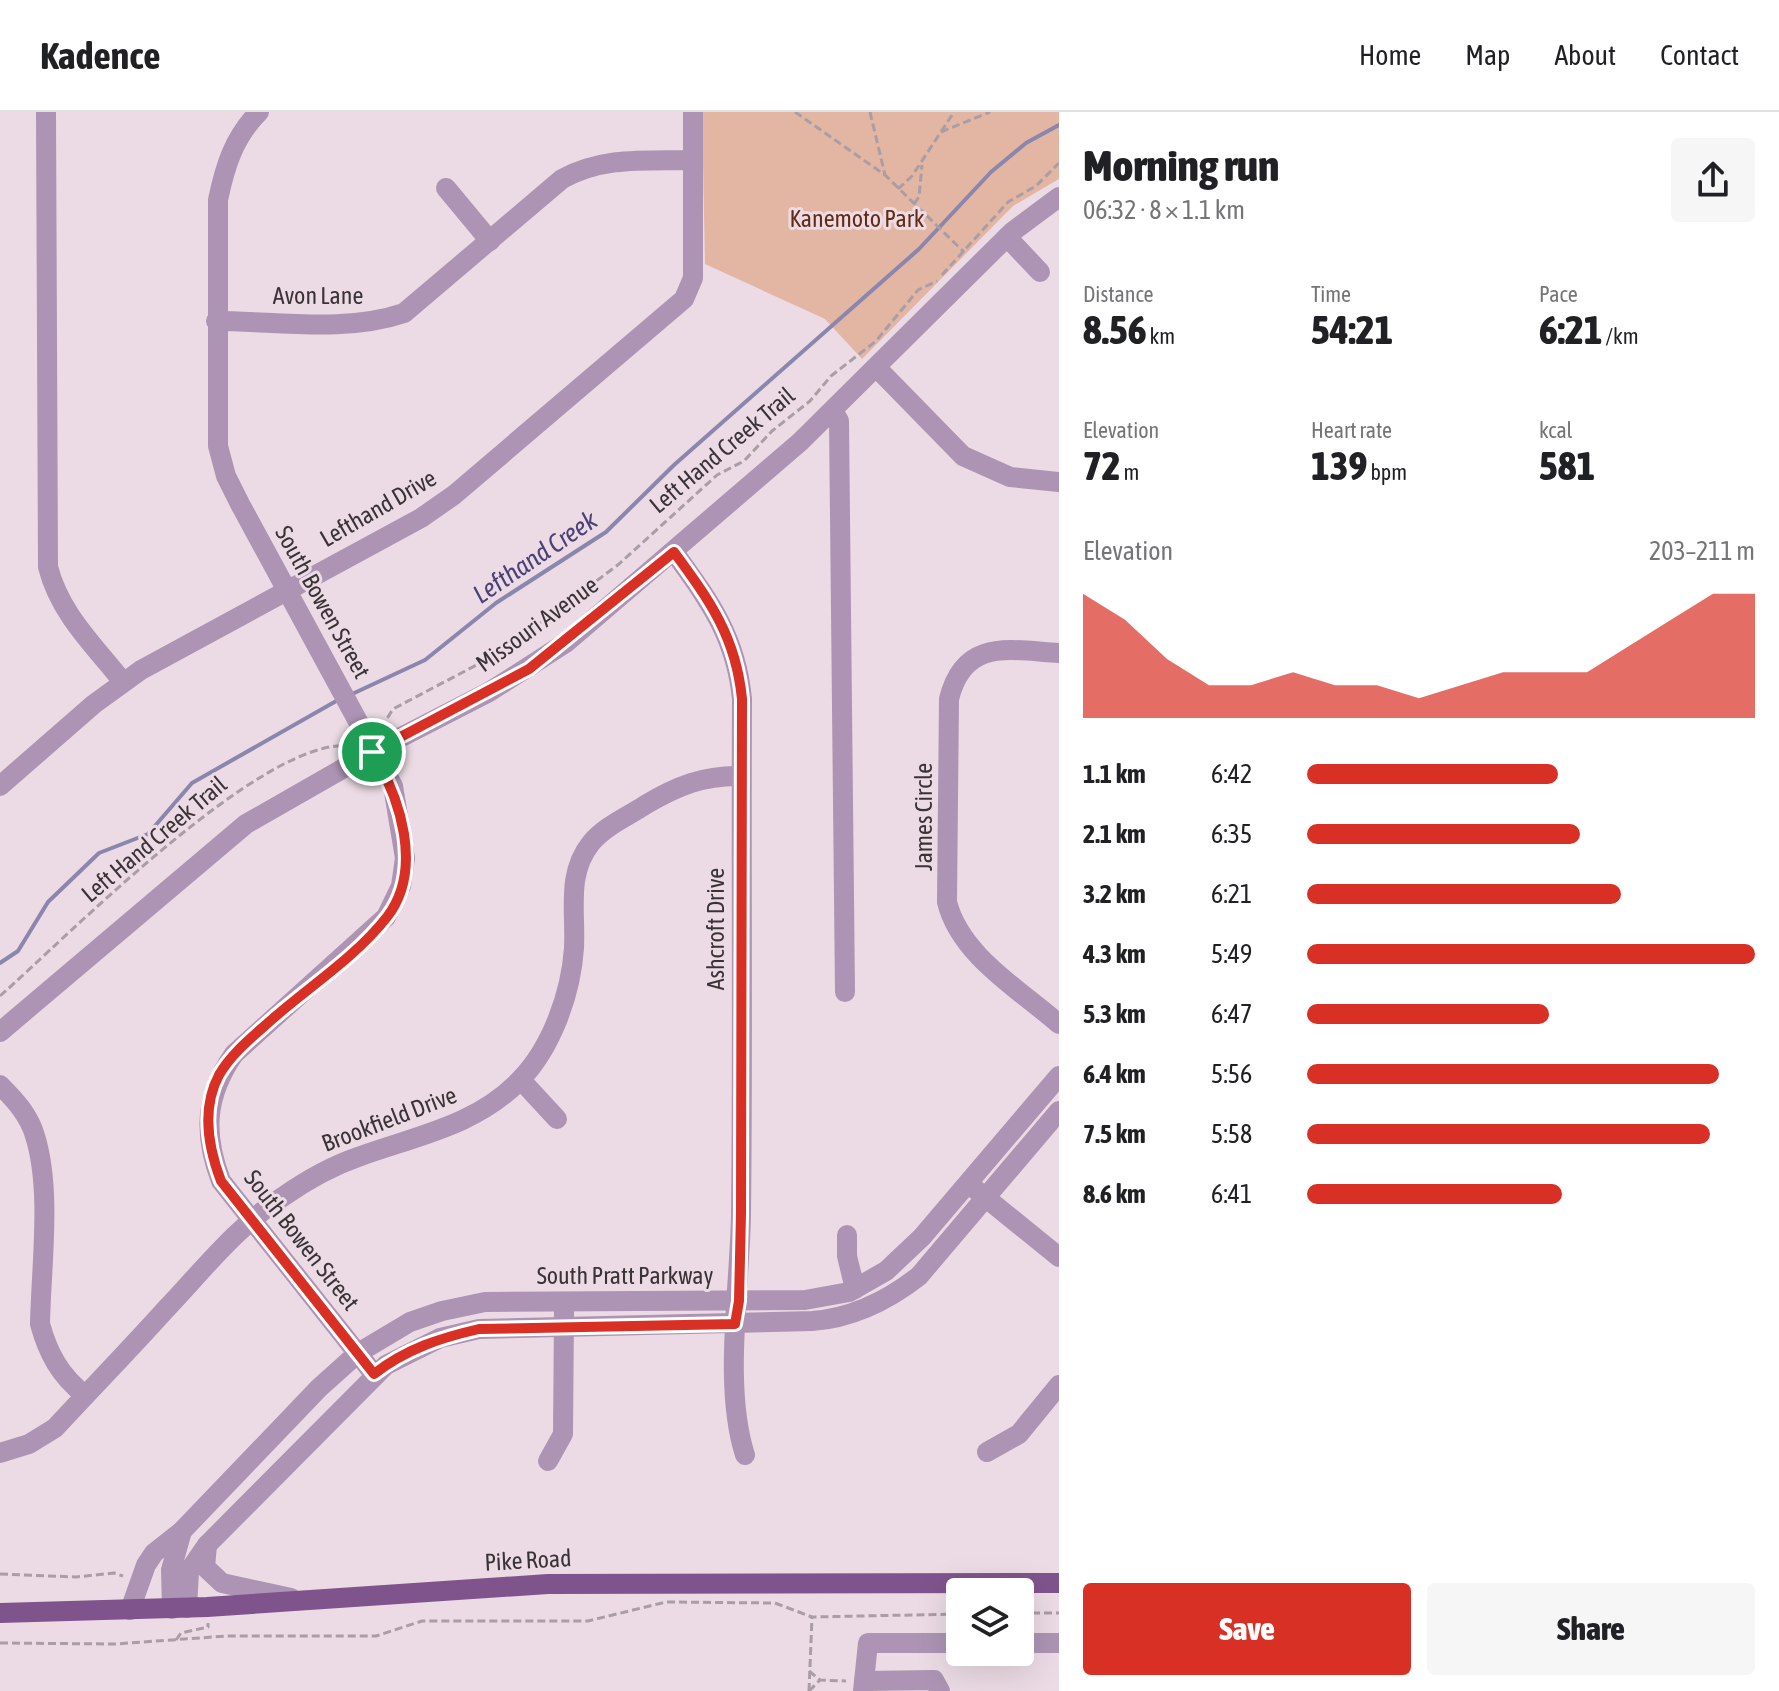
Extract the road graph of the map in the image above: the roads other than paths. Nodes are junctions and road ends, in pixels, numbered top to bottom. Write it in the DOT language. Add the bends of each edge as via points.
graph roads {
  1 [pos="46,112"];
  2 [pos="259,112"];
  3 [pos="693,112"];
  4 [pos="693,160"];
  5 [pos="446,188"];
  6 [pos="1059,197"];
  7 [pos="1007,237"];
  8 [pos="490,241"];
  9 [pos="1040,272"];
  10 [pos="216,321"];
  11 [pos="877,368"];
  12 [pos="833,411"];
  13 [pos="1059,482"];
  14 [pos="674,552"];
  15 [pos="286,590"];
  16 [pos="1059,653"];
  17 [pos="123,682"];
  18 [pos="372,752"];
  19 [pos="741,776"];
  20 [pos="0,786"];
  21 [pos="845,992"];
  22 [pos="1059,1024"];
  23 [pos="0,1032"];
  24 [pos="1059,1076"];
  25 [pos="521,1080"];
  26 [pos="0,1085"];
  27 [pos="1059,1111"];
  28 [pos="557,1119"];
  29 [pos="967,1182"];
  30 [pos="986,1195"];
  31 [pos="251,1221"];
  32 [pos="847,1235"];
  33 [pos="1059,1257"];
  34 [pos="855,1289"];
  35 [pos="563,1300"];
  36 [pos="739,1301"];
  37 [pos="735,1324"];
  38 [pos="565,1326"];
  39 [pos="358,1353"];
  40 [pos="374,1374"];
  41 [pos="1059,1385"];
  42 [pos="85,1395"];
  43 [pos="987,1452"];
  44 [pos="0,1453"];
  45 [pos="745,1455"];
  46 [pos="548,1461"];
  47 [pos="182,1531"];
  48 [pos="207,1545"];
  49 [pos="1059,1583"];
  50 [pos="307,1601"];
  51 [pos="179,1608"];
  52 [pos="130,1610"];
  53 [pos="0,1613"];
  54 [pos="946,1643"];
  55 [pos="1034,1643"];
  56 [pos="1059,1643"];
  57 [pos="864,1686"];
  58 [pos="940,1691"];
  1 -- 17 [label="street" via="48,567 68,616"];
  2 -- 10 [label="street, South Bowen Street" via="225,163 216,224"];
  3 -- 4 [label="street, Lefthand Drive"];
  4 -- 8 [label="street, Avon Lane" via="607,161 584,167 562,179"];
  4 -- 15 [label="street, Lefthand Drive" via="693,278 684,299 454,495"];
  5 -- 8 [label="street"];
  6 -- 7 [label="street, Missouri Avenue"];
  7 -- 9 [label="street"];
  7 -- 11 [label="street, Missouri Avenue"];
  8 -- 10 [label="street, Avon Lane" via="404,313 380,321"];
  10 -- 15 [label="street, South Bowen Street" via="218,446 226,476"];
  11 -- 12 [label="street, Missouri Avenue"];
  11 -- 13 [label="street" via="963,456 1010,477"];
  12 -- 14 [label="street, Missouri Avenue"];
  12 -- 21 [label="street" via="839,421"];
  14 -- 18 [label="street, Missouri Avenue" via="529,669"];
  14 -- 19 [label="street, Ashcroft Drive" via="723,624 736,657 742,699"];
  15 -- 17 [label="street, Lefthand Drive"];
  15 -- 18 [label="street, South Bowen Street"];
  16 -- 22 [label="street, James Circle" via="989,652 964,665 954,681 949,699 947,902 963,941"];
  17 -- 20 [label="street, Lefthand Drive"];
  18 -- 23 [label="street, Missouri Avenue" via="246,824"];
  18 -- 31 [label="street, South Bowen Street" via="393,786 402,820 405,858 394,905 347,956 234,1054 210,1099 211,1154 221,1181"];
  19 -- 25 [label="street, Brookfield Drive" via="691,781 604,830 591,844 573,886 574,948 568,987 541,1050"];
  19 -- 36 [label="street, Ashcroft Drive"];
  24 -- 29 [label="street, South Pratt Parkway"];
  25 -- 28 [label="street"];
  25 -- 31 [label="street, Brookfield Drive" via="458,1124 318,1174"];
  26 -- 42 [label="street" via="21,1106 42,1164 40,1324 59,1370"];
  27 -- 30 [label="street, South Pratt Parkway"];
  29 -- 30 [label="street"];
  29 -- 34 [label="street, South Pratt Parkway" via="922,1237 886,1271"];
  30 -- 33 [label="street"];
  30 -- 37 [label="street, South Pratt Parkway" via="919,1276 873,1306 835,1319"];
  31 -- 39 [label="street, South Bowen Street"];
  31 -- 42 [label="street, Brookfield Drive"];
  32 -- 34 [label="street"];
  34 -- 36 [label="street, South Pratt Parkway" via="805,1300"];
  35 -- 36 [label="street, South Pratt Parkway"];
  35 -- 38 [label="street"];
  35 -- 39 [label="street, South Pratt Parkway" via="485,1302 442,1311 410,1322"];
  36 -- 37 [label="street, Ashcroft Drive"];
  37 -- 38 [label="street, South Pratt Parkway"];
  37 -- 45 [label="street, Ashcroft Drive" via="737,1431"];
  38 -- 40 [label="street, South Pratt Parkway" via="479,1329 440,1338"];
  38 -- 46 [label="street" via="563,1434"];
  39 -- 40 [label="street, South Bowen Street"];
  39 -- 47 [label="street, South Pratt Parkway"];
  40 -- 48 [label="street, South Pratt Parkway"];
  41 -- 43 [label="street" via="1019,1434"];
  42 -- 44 [label="street, Brookfield Drive" via="55,1428"];
  47 -- 51 [label="street, South Pratt Parkway" via="171,1570"];
  47 -- 52 [label="street, South Pratt Parkway" via="146,1565"];
  48 -- 50 [label="street" via="205,1567 222,1583"];
  48 -- 51 [label="street, South Pratt Parkway" via="189,1571"];
  49 -- 50 [label="main road, Pike Road" via="548,1584"];
  50 -- 51 [label="main road, Pike Road"];
  51 -- 52 [label="main road, Pike Road"];
  52 -- 53 [label="main road, Pike Road"];
  54 -- 57 [label="street" via="868,1643"];
  55 -- 56 [label="street"];
  57 -- 58 [label="street" via="934,1680"];
}
